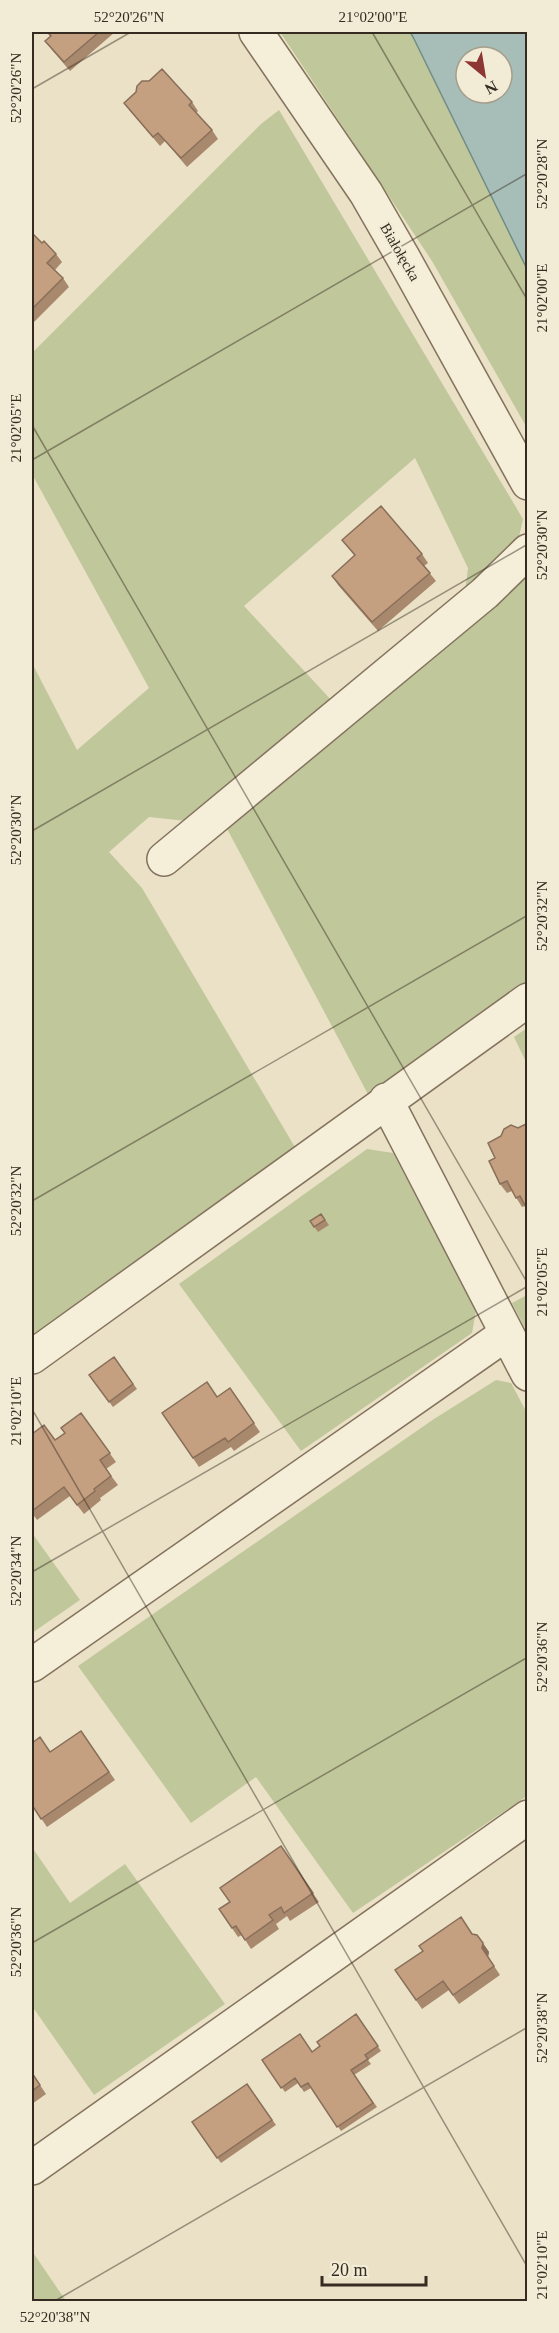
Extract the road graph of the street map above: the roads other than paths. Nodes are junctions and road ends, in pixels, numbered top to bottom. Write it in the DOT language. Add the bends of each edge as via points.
graph roads {
  1 [pos="256,32"];
  2 [pos="528,483"];
  3 [pos="528,551"];
  4 [pos="164,859"];
  5 [pos="528,1000"];
  6 [pos="386,1101"];
  7 [pos="506,1334"];
  8 [pos="32,1357"];
  9 [pos="528,1374"];
  10 [pos="32,1665"];
  11 [pos="528,1817"];
  12 [pos="32,2168"];
  1 -- 2 [label="street, Białołęcka" via="366,194"];
  3 -- 4 [label="street" via="485,593"];
  5 -- 6 [label="street"];
  6 -- 7 [label="street"];
  6 -- 8 [label="street"];
  7 -- 9 [label="street"];
  7 -- 10 [label="street"];
  11 -- 12 [label="street"];
}
